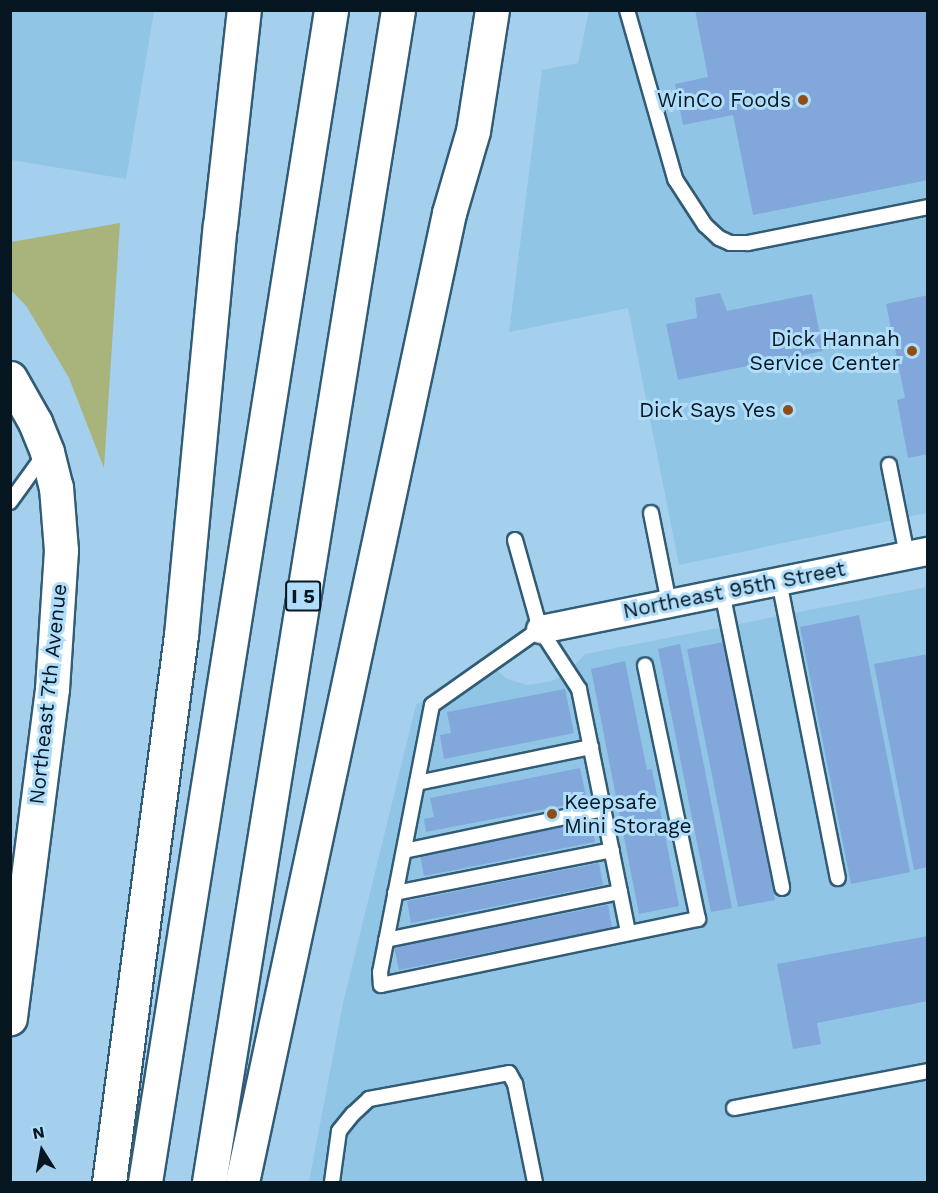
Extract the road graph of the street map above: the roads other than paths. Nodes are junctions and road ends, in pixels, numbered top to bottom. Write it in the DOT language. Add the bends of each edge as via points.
graph roads {
  1 [pos="244,10"];
  2 [pos="331,10"];
  3 [pos="398,10"];
  4 [pos="492,10"];
  5 [pos="627,10"];
  6 [pos="927,207"];
  7 [pos="10,378"];
  8 [pos="47,452"];
  9 [pos="889,465"];
  10 [pos="10,502"];
  11 [pos="651,513"];
  12 [pos="515,540"];
  13 [pos="922,552"];
  14 [pos="778,581"];
  15 [pos="722,592"];
  16 [pos="669,603"];
  17 [pos="540,629"];
  18 [pos="645,664"];
  19 [pos="591,747"];
  20 [pos="417,783"];
  21 [pos="603,809"];
  22 [pos="404,850"];
  23 [pos="612,850"];
  24 [pos="838,878"];
  25 [pos="782,888"];
  26 [pos="620,892"];
  27 [pos="395,893"];
  28 [pos="628,933"];
  29 [pos="386,940"];
  30 [pos="11,1014"];
  31 [pos="927,1071"];
  32 [pos="734,1108"];
  33 [pos="109,1182"];
  34 [pos="145,1182"];
  35 [pos="209,1182"];
  36 [pos="242,1182"];
  37 [pos="332,1182"];
  38 [pos="535,1182"];
  1 -- 33 [label="main road" via="181,635"];
  2 -- 34 [label="main road"];
  3 -- 35 [label="main road, I 5"];
  4 -- 36 [label="main road" via="473,131 447,225"];
  5 -- 6 [label="lane" via="675,179 713,235 730,243 748,243"];
  7 -- 8 [label="main road, Northeast 7th Avenue"];
  8 -- 10 [label="lane"];
  8 -- 30 [label="main road, Northeast 7th Avenue" via="60,516 57,643"];
  9 -- 13 [label="lane"];
  11 -- 16 [label="lane"];
  12 -- 17 [label="lane"];
  13 -- 14 [label="street, Northeast 95th Street"];
  14 -- 15 [label="street, Northeast 95th Street"];
  14 -- 24 [label="lane"];
  15 -- 16 [label="street, Northeast 95th Street"];
  15 -- 25 [label="lane"];
  16 -- 17 [label="street, Northeast 95th Street"];
  17 -- 19 [label="lane" via="579,689"];
  17 -- 20 [label="lane" via="432,705"];
  18 -- 28 [label="lane" via="698,919"];
  19 -- 20 [label="lane"];
  19 -- 21 [label="lane"];
  20 -- 22 [label="lane"];
  21 -- 22 [label="lane"];
  21 -- 23 [label="lane"];
  22 -- 27 [label="lane"];
  23 -- 26 [label="lane"];
  23 -- 27 [label="lane"];
  26 -- 28 [label="lane"];
  26 -- 29 [label="lane"];
  27 -- 29 [label="lane"];
  28 -- 29 [label="lane" via="381,985"];
  31 -- 32 [label="lane"];
  37 -- 38 [label="lane" via="339,1131 369,1099 498,1073 508,1073 515,1084"];
}
